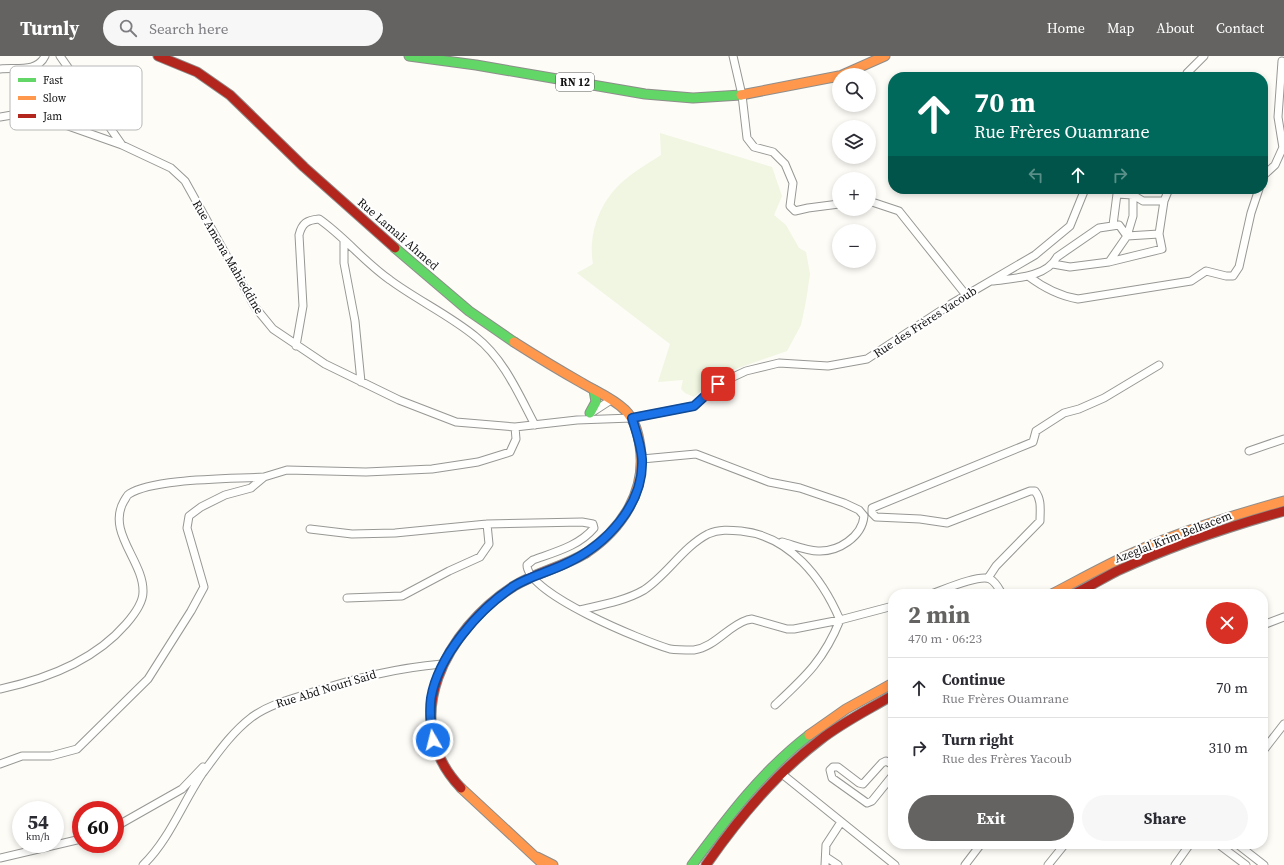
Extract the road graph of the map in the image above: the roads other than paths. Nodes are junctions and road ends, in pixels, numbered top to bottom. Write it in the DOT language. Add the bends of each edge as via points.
graph roads {
  1 [pos="60,56"];
  2 [pos="158,56"];
  3 [pos="409,56"];
  4 [pos="733,56"];
  5 [pos="885,56"];
  6 [pos="1204,56"];
  7 [pos="44,58"];
  8 [pos="1282,62"];
  9 [pos="35,66"];
  10 [pos="67,66"];
  11 [pos="857,68"];
  12 [pos="0,69"];
  13 [pos="10,69"];
  14 [pos="1189,72"];
  15 [pos="832,77"];
  16 [pos="742,95"];
  17 [pos="10,115"];
  18 [pos="0,117"];
  19 [pos="78,130"];
  20 [pos="112,130"];
  21 [pos="122,145"];
  22 [pos="1283,146"];
  23 [pos="1268,171"];
  24 [pos="1083,194"];
  25 [pos="1167,194"];
  26 [pos="1257,194"];
  27 [pos="1133,195"];
  28 [pos="1164,200"];
  29 [pos="876,203"];
  30 [pos="832,205"];
  31 [pos="1113,225"];
  32 [pos="1159,234"];
  33 [pos="1127,236"];
  34 [pos="344,241"];
  35 [pos="1109,262"];
  36 [pos="1053,264"];
  37 [pos="1028,276"];
  38 [pos="988,282"];
  39 [pos="966,295"];
  40 [pos="296,346"];
  41 [pos="1158,365"];
  42 [pos="361,382"];
  43 [pos="594,390"];
  44 [pos="611,400"];
  45 [pos="590,413"];
  46 [pos="632,418"];
  47 [pos="577,420"];
  48 [pos="535,425"];
  49 [pos="515,427"];
  50 [pos="1284,439"];
  51 [pos="1249,451"];
  52 [pos="642,459"];
  53 [pos="264,477"];
  54 [pos="1284,501"];
  55 [pos="1284,511"];
  56 [pos="872,513"];
  57 [pos="864,516"];
  58 [pos="487,524"];
  59 [pos="310,529"];
  60 [pos="774,540"];
  61 [pos="531,577"];
  62 [pos="988,578"];
  63 [pos="947,589"];
  64 [pos="999,589"];
  65 [pos="1062,589"];
  66 [pos="1084,589"];
  67 [pos="347,598"];
  68 [pos="888,607"];
  69 [pos="580,610"];
  70 [pos="1284,617"];
  71 [pos="840,620"];
  72 [pos="1268,623"];
  73 [pos="442,664"];
  74 [pos="888,686"];
  75 [pos="0,689"];
  76 [pos="888,698"];
  77 [pos="775,705"];
  78 [pos="1284,724"];
  79 [pos="1268,745"];
  80 [pos="217,753"];
  81 [pos="888,762"];
  82 [pos="0,764"];
  83 [pos="782,774"];
  84 [pos="888,781"];
  85 [pos="124,822"];
  86 [pos="841,822"];
  87 [pos="72,841"];
  88 [pos="977,849"];
  89 [pos="1061,849"];
  90 [pos="1186,849"];
  91 [pos="1225,849"];
  92 [pos="1243,849"];
  93 [pos="534,856"];
  94 [pos="826,857"];
  95 [pos="0,858"];
  96 [pos="143,865"];
  97 [pos="542,865"];
  98 [pos="553,865"];
  99 [pos="692,865"];
  100 [pos="706,865"];
  101 [pos="825,865"];
  102 [pos="838,865"];
  103 [pos="895,865"];
  104 [pos="965,865"];
  105 [pos="1048,865"];
  106 [pos="1175,865"];
  107 [pos="1246,865"];
  108 [pos="1264,865"];
  1 -- 10 [label="street"];
  2 -- 43 [label="main road, Rue Lamali Ahmed" via="200,73 238,102 305,168 398,252 472,314 505,337"];
  3 -- 16 [label="main road, RN 12" via="645,94 693,98"];
  4 -- 16 [label="street"];
  5 -- 11 [label="main road, RN 12"];
  6 -- 14 [label="street"];
  7 -- 9 [label="street"];
  8 -- 22 [label="street" via="1278,117"];
  12 -- 13 [label="street"];
  15 -- 16 [label="main road, RN 12"];
  16 -- 30 [label="street" via="747,138 754,147 773,152 785,164 793,183 790,206 795,211"];
  17 -- 18 [label="street, Rue Amena Mahieddine"];
  19 -- 21 [label="street, Rue Amena Mahieddine"];
  20 -- 21 [label="street"];
  21 -- 40 [label="street, Rue Amena Mahieddine" via="171,168 185,182 256,307 273,329"];
  22 -- 23 [label="street" via="1275,165"];
  24 -- 38 [label="street, Rue des Frères Yacoub" via="1070,226 1035,254"];
  25 -- 28 [label="street"];
  26 -- 37 [label="street" via="1239,267 1233,276 1206,271 1192,281 1078,299 1052,291"];
  27 -- 28 [label="street" via="1143,201"];
  27 -- 31 [label="street" via="1118,194"];
  27 -- 33 [label="street" via="1133,216"];
  28 -- 32 [label="street"];
  29 -- 39 [label="street" via="899,211"];
  31 -- 33 [label="street" via="1119,225"];
  31 -- 36 [label="street" via="1099,228 1057,257"];
  32 -- 33 [label="street"];
  32 -- 35 [label="street" via="1162,249"];
  33 -- 35 [label="street"];
  34 -- 40 [label="street" via="337,232 319,219 310,220 301,226 299,235 303,306"];
  34 -- 42 [label="street" via="344,263 355,321"];
  34 -- 48 [label="street" via="390,280 476,337 507,372"];
  35 -- 36 [label="street" via="1070,267"];
  36 -- 37 [label="street"];
  37 -- 38 [label="street"];
  38 -- 39 [label="street, Rue des Frères Yacoub"];
  39 -- 46 [label="street, Rue des Frères Yacoub" via="867,359 828,366 779,363 746,371 718,384 694,406"];
  40 -- 42 [label="street, Rue Amena Mahieddine"];
  41 -- 56 [label="street" via="1104,398 1064,413 1036,431 1033,442 876,505 872,508"];
  42 -- 49 [label="street, Rue Amena Mahieddine" via="456,422"];
  43 -- 44 [label="main road, Rue Lamali Ahmed"];
  43 -- 45 [label="main road" via="596,402"];
  44 -- 45 [label="street, Rue Amena Mahieddine"];
  44 -- 46 [label="main road, Rue Lamali Ahmed"];
  45 -- 47 [label="street, Rue Amena Mahieddine"];
  46 -- 47 [label="street, Rue Amena Mahieddine"];
  46 -- 52 [label="main road"];
  47 -- 48 [label="street, Rue Amena Mahieddine"];
  48 -- 49 [label="street, Rue Amena Mahieddine"];
  49 -- 53 [label="street" via="516,439 510,452 478,462 432,469 366,472 287,470"];
  50 -- 51 [label="street"];
  52 -- 57 [label="street" via="696,454 769,482 800,488 844,503 859,510"];
  52 -- 61 [label="main road" via="640,481 632,503 605,539 566,564"];
  53 -- 75 [label="street" via="163,484 128,494 121,506 119,521 122,535 138,568 144,593 135,614 113,639 78,663 25,684"];
  53 -- 82 [label="street" via="251,488 225,495 201,507 190,516 186,528 204,587 148,679 77,749 51,756 22,756"];
  54 -- 65 [label="main road" via="1166,539"];
  55 -- 66 [label="main road, Azeglal Krim Belkacem" via="1208,535 1159,554"];
  56 -- 57 [label="street"];
  56 -- 62 [label="street" via="876,517 947,523 1035,491 1040,503 1040,521 996,566"];
  57 -- 60 [label="street" via="861,526 850,539 830,550 817,552"];
  58 -- 59 [label="street" via="395,533 352,534"];
  58 -- 61 [label="street" via="593,524 594,528 576,544 533,560 527,565"];
  58 -- 67 [label="street" via="490,544 480,557 402,596"];
  60 -- 69 [label="street" via="749,531 716,531 700,539 644,589 613,602"];
  60 -- 71 [label="street" via="805,564 821,584"];
  61 -- 69 [label="street" via="562,602"];
  61 -- 73 [label="main road" via="514,587 482,614"];
  62 -- 63 [label="street"];
  62 -- 64 [label="street"];
  68 -- 71 [label="street"];
  69 -- 71 [label="street" via="636,638 672,649 695,650 747,620 752,619 787,629"];
  70 -- 72 [label="street"];
  71 -- 77 [label="street" via="833,638 811,672"];
  73 -- 80 [label="street, Rue Abd Nouri Said" via="378,672 282,702 252,717"];
  73 -- 93 [label="main road" via="433,688 430,711 437,753 463,790"];
  74 -- 99 [label="main road" via="824,723 781,758"];
  76 -- 83 [label="main road" via="837,727"];
  78 -- 79 [label="street"];
  80 -- 85 [label="street" via="182,789"];
  80 -- 96 [label="street, Rue Abd Nouri Said" via="189,793 154,855"];
  81 -- 84 [label="street" via="882,763 863,784 838,767 830,770 829,774 867,803 872,801"];
  83 -- 86 [label="street"];
  83 -- 100 [label="main road" via="726,837"];
  86 -- 94 [label="street" via="828,841"];
  86 -- 103 [label="street"];
  87 -- 95 [label="street"];
  88 -- 104 [label="street"];
  89 -- 105 [label="street"];
  90 -- 106 [label="street"];
  91 -- 107 [label="street"];
  92 -- 108 [label="street"];
  93 -- 97 [label="main road"];
  93 -- 98 [label="main road"];
  94 -- 101 [label="street"];
  94 -- 102 [label="street"];
}
